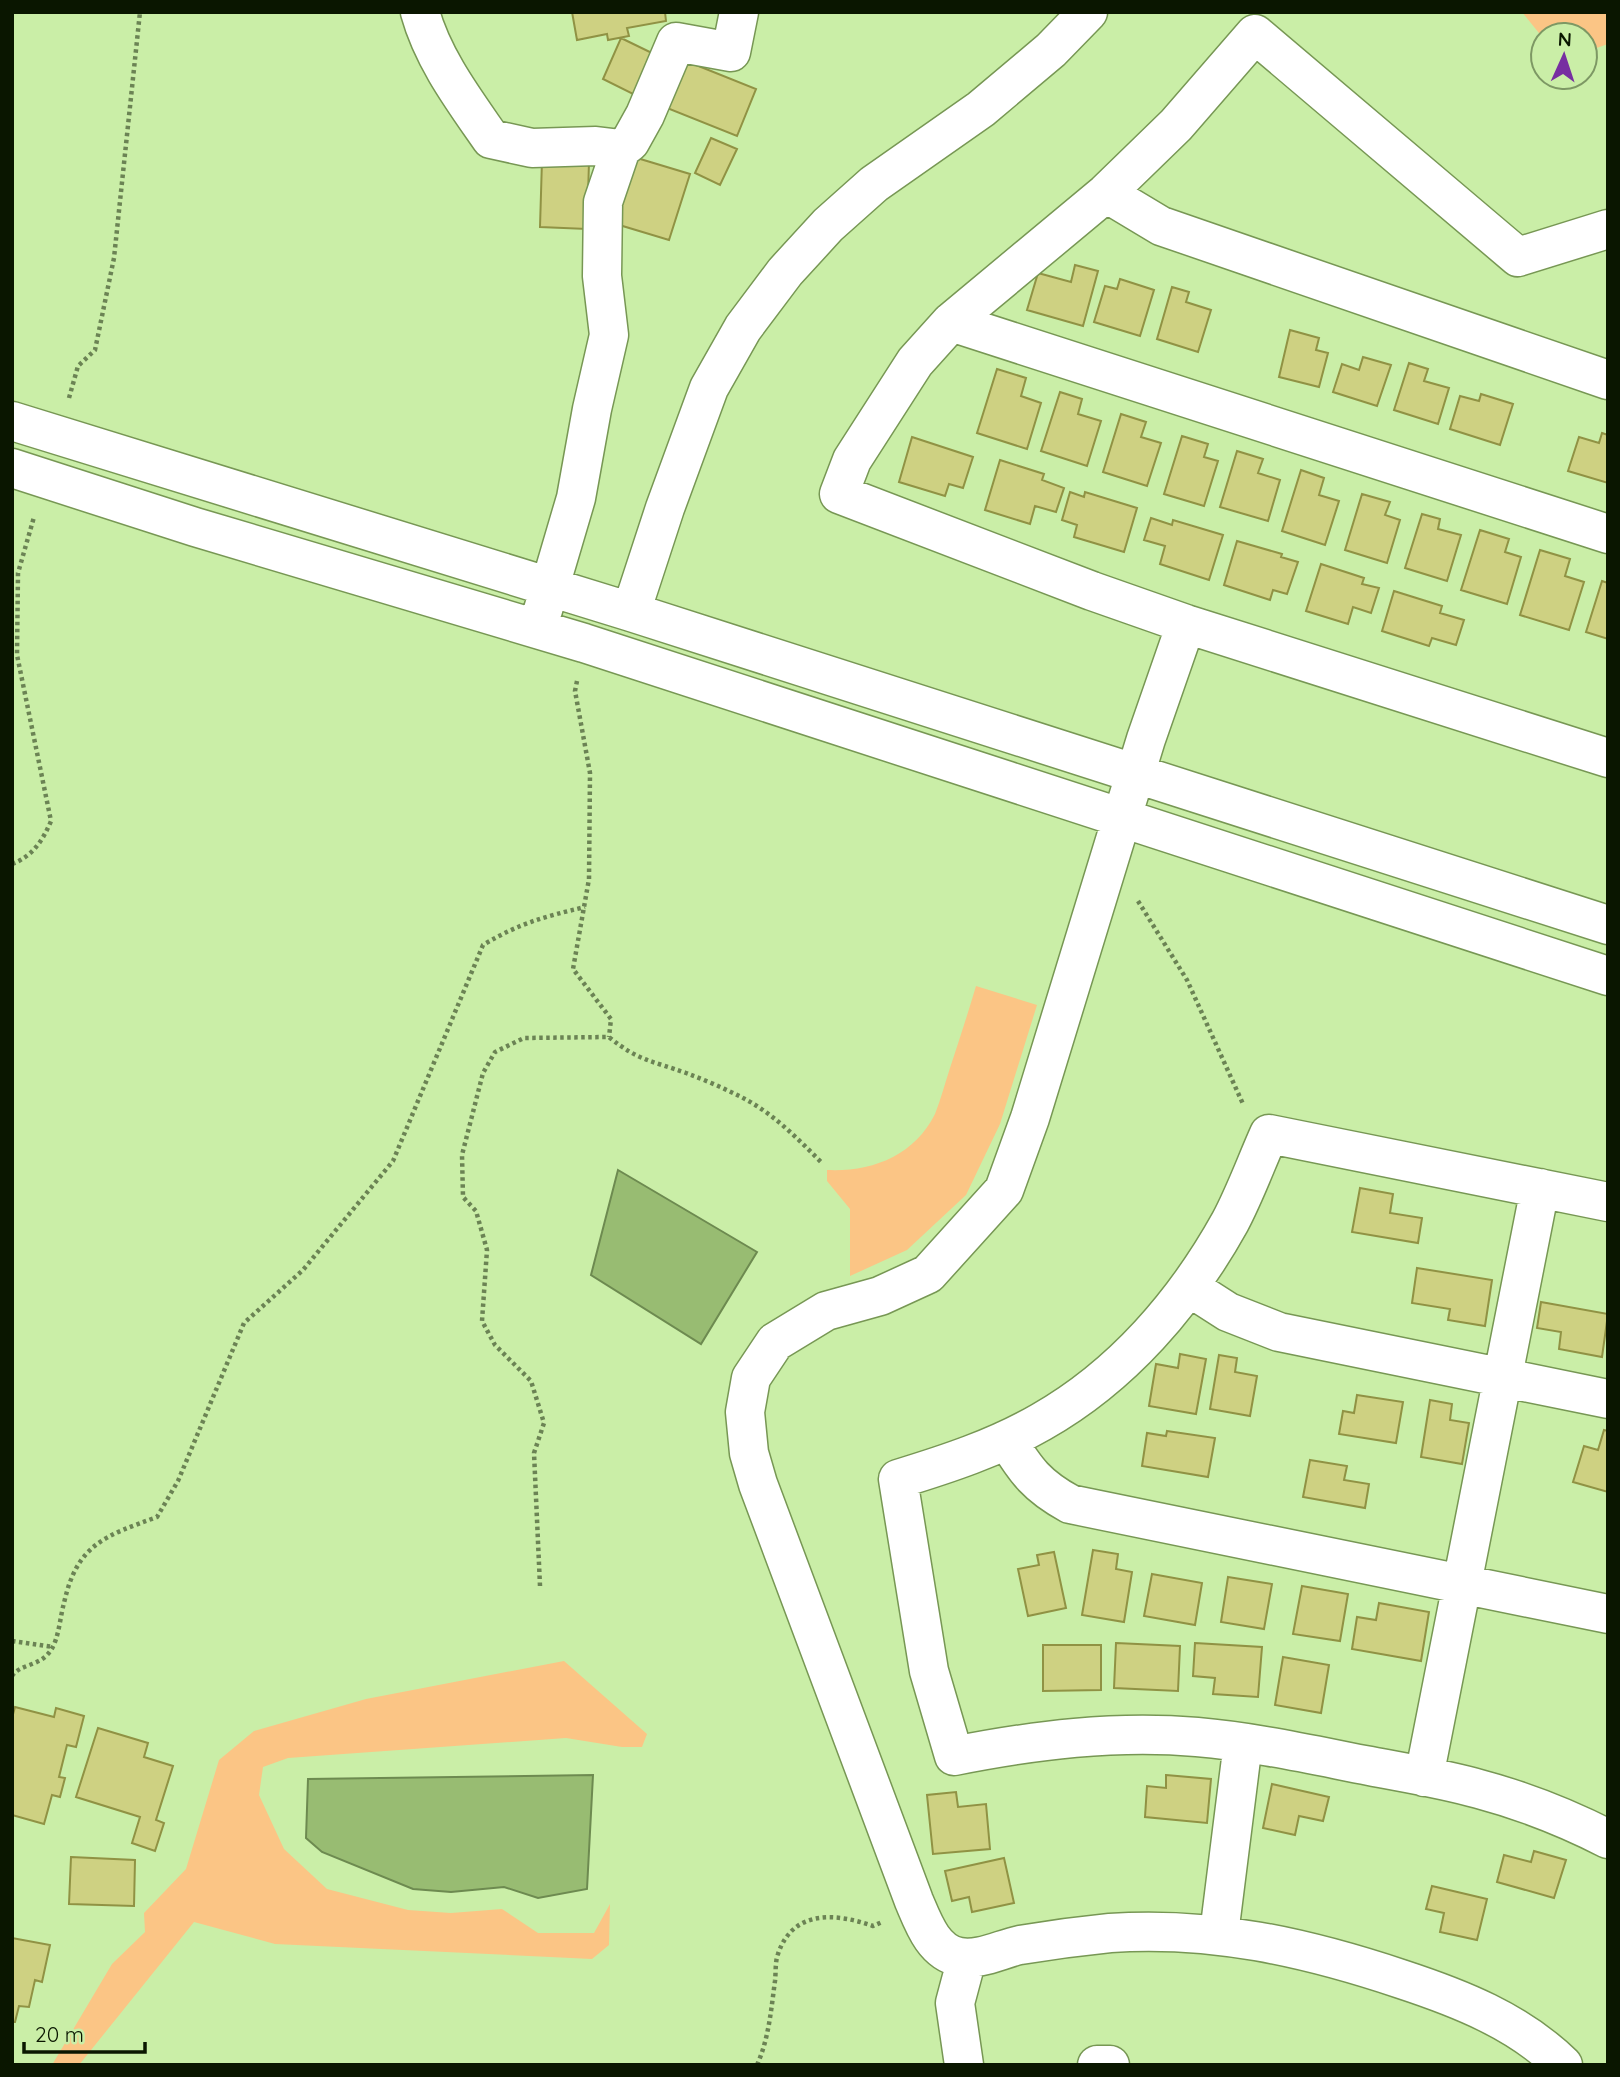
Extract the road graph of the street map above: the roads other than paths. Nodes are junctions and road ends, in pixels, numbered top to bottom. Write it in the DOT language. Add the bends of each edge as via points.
graph roads {
  1 [pos="420,12"];
  2 [pos="739,12"];
  3 [pos="1088,12"];
  4 [pos="621,149"];
  5 [pos="1106,193"];
  6 [pos="1608,229"];
  7 [pos="951,322"];
  8 [pos="1608,380"];
  9 [pos="12,421"];
  10 [pos="29,473"];
  11 [pos="1608,534"];
  12 [pos="549,586"];
  13 [pos="631,612"];
  14 [pos="1186,624"];
  15 [pos="538,629"];
  16 [pos="1608,758"];
  17 [pos="1137,773"];
  18 [pos="1122,819"];
  19 [pos="1608,925"];
  20 [pos="1608,976"];
  21 [pos="1540,1188"];
  22 [pos="1608,1202"];
  23 [pos="1189,1287"];
  24 [pos="1501,1377"];
  25 [pos="1608,1399"];
  26 [pos="1007,1440"];
  27 [pos="1463,1582"];
  28 [pos="1608,1614"];
  29 [pos="1243,1743"];
  30 [pos="1424,1777"];
  31 [pos="1608,1839"];
  32 [pos="1219,1934"];
  33 [pos="967,1958"];
  34 [pos="964,2065"];
  35 [pos="1097,2065"];
  36 [pos="1110,2065"];
  37 [pos="1563,2065"];
  1 -- 4 [label="street" via="453,82 491,139 532,148"];
  2 -- 4 [label="street" via="731,52 676,42 645,115"];
  3 -- 13 [label="street" via="981,109 874,184 785,272 743,328 709,388"];
  4 -- 12 [label="street" via="603,202 602,276 609,335 576,498"];
  5 -- 6 [label="street" via="1176,125 1255,34 1518,257"];
  5 -- 7 [label="street"];
  5 -- 8 [label="street" via="1161,226"];
  7 -- 11 [label="street"];
  7 -- 14 [label="street" via="915,362 852,460 839,494"];
  9 -- 12 [label="street"];
  10 -- 15 [label="street"];
  12 -- 13 [label="street"];
  12 -- 15 [label="street"];
  13 -- 17 [label="street"];
  14 -- 16 [label="street"];
  14 -- 17 [label="street"];
  15 -- 18 [label="street"];
  17 -- 18 [label="street"];
  17 -- 19 [label="street"];
  18 -- 20 [label="street"];
  18 -- 33 [label="street" via="1003,1191 928,1274 880,1296 826,1311 775,1342 751,1378 744,1412 758,1484 917,1908 934,1941 954,1956"];
  21 -- 22 [label="street"];
  21 -- 23 [label="street" via="1269,1134 1230,1221"];
  21 -- 24 [label="street"];
  23 -- 24 [label="street" via="1228,1312 1279,1332"];
  23 -- 26 [label="street" via="1107,1377"];
  24 -- 25 [label="street"];
  24 -- 27 [label="street"];
  26 -- 27 [label="street" via="1038,1484 1070,1504"];
  26 -- 29 [label="street" via="898,1479 929,1671 954,1756 1069,1737 1197,1737"];
  27 -- 28 [label="street"];
  27 -- 30 [label="street"];
  29 -- 30 [label="street"];
  29 -- 32 [label="street"];
  30 -- 31 [label="street" via="1532,1805"];
  32 -- 33 [label="street" via="1089,1935"];
  32 -- 37 [label="street" via="1333,1957 1442,1992 1506,2022"];
  33 -- 34 [label="street" via="955,2003"];
  35 -- 36 [label="street"];
}
